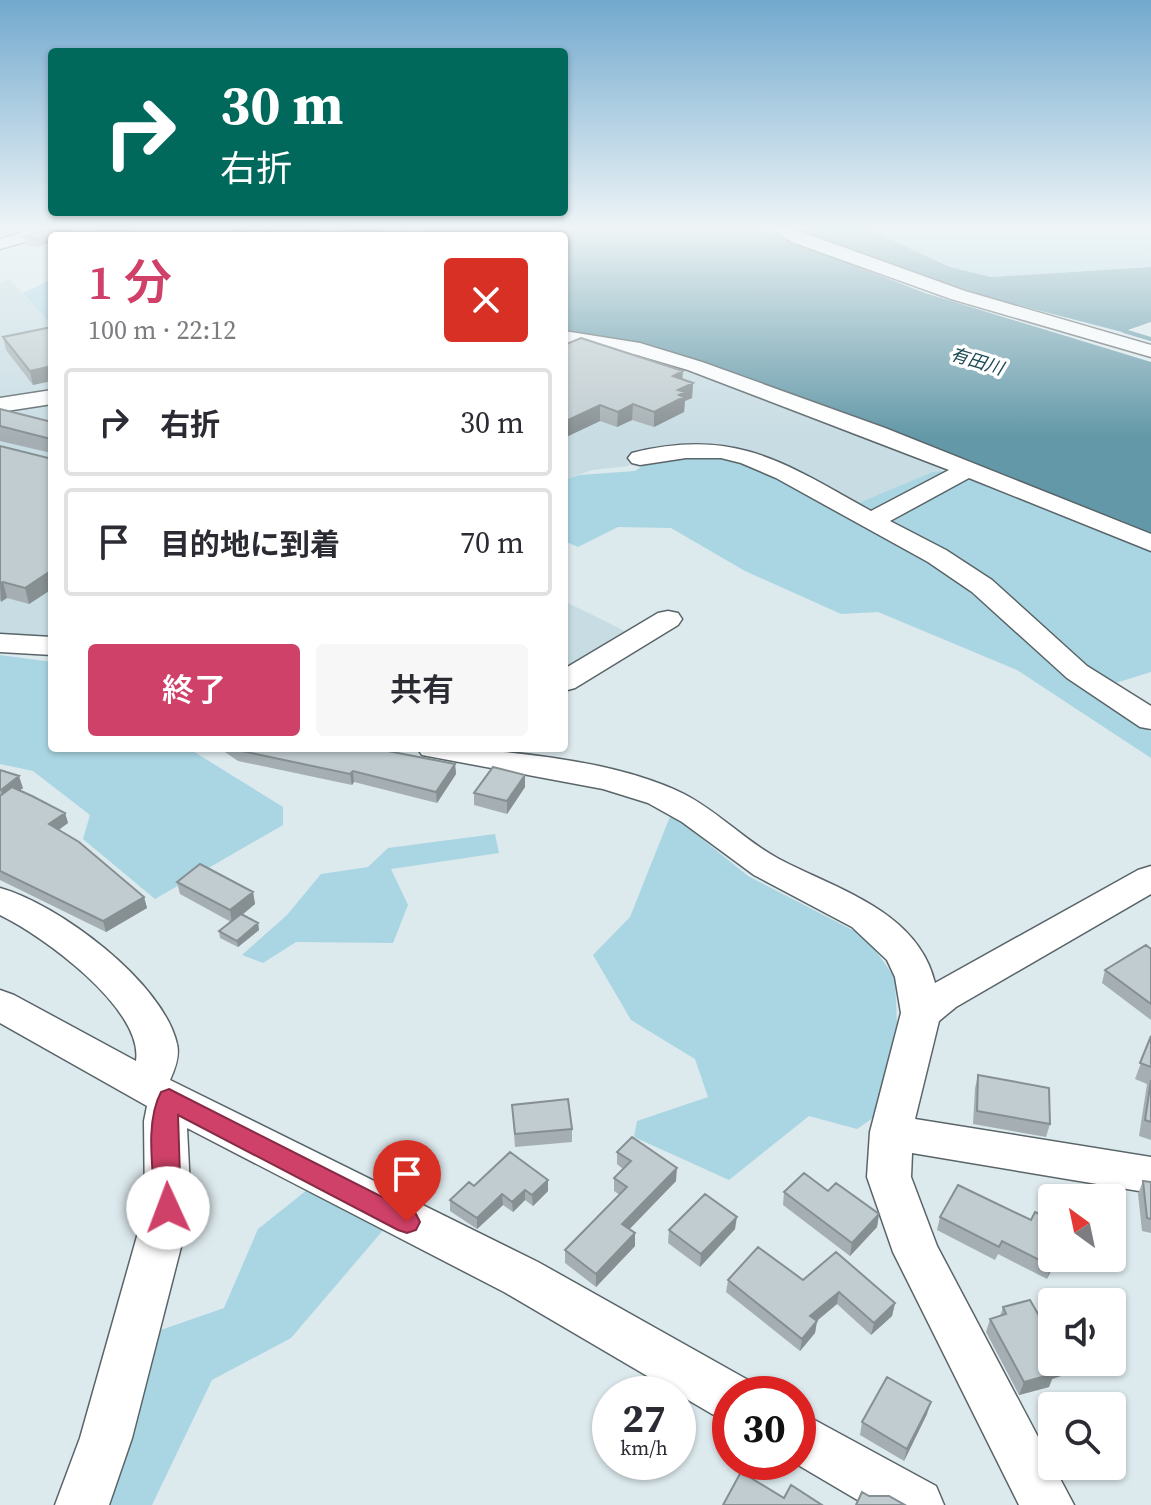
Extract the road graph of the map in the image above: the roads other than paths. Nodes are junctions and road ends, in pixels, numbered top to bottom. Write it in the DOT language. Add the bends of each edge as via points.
graph roads {
  1 [pos="973,299"];
  2 [pos="568,338"];
  3 [pos="1151,351"];
  4 [pos="48,398"];
  5 [pos="0,405"];
  6 [pos="640,458"];
  7 [pos="969,469"];
  8 [pos="871,521"];
  9 [pos="1151,543"];
  10 [pos="668,619"];
  11 [pos="0,643"];
  12 [pos="48,646"];
  13 [pos="568,680"];
  14 [pos="1151,720"];
  15 [pos="447,752"];
  16 [pos="1151,878"];
  17 [pos="0,900"];
  18 [pos="0,1005"];
  19 [pos="921,1013"];
  20 [pos="158,1092"];
  21 [pos="891,1132"];
  22 [pos="1151,1175"];
  23 [pos="712,1387"];
  24 [pos="816,1446"];
  25 [pos="82,1505"];
  26 [pos="917,1505"];
  27 [pos="1047,1505"];
  1 -- 3 [label="street"];
  2 -- 7 [label="street" via="640,349 695,366"];
  4 -- 5 [label="street"];
  6 -- 8 [label="street" via="679,451 731,453"];
  7 -- 8 [label="street"];
  7 -- 9 [label="street"];
  8 -- 14 [label="street" via="982,586 1077,672"];
  10 -- 13 [label="street"];
  11 -- 12 [label="street"];
  15 -- 19 [label="street" via="585,774 682,807 745,854 867,920 896,947 913,976"];
  16 -- 19 [label="street"];
  17 -- 20 [label="street" via="19,907 76,947 143,1012 157,1043"];
  18 -- 20 [label="street"];
  19 -- 21 [label="street"];
  20 -- 23 [label="street" via="521,1277"];
  20 -- 25 [label="street" via="165,1121 168,1208 106,1438"];
  21 -- 22 [label="street"];
  21 -- 27 [label="street" via="889,1177 916,1252"];
  24 -- 26 [label="street"];
}
